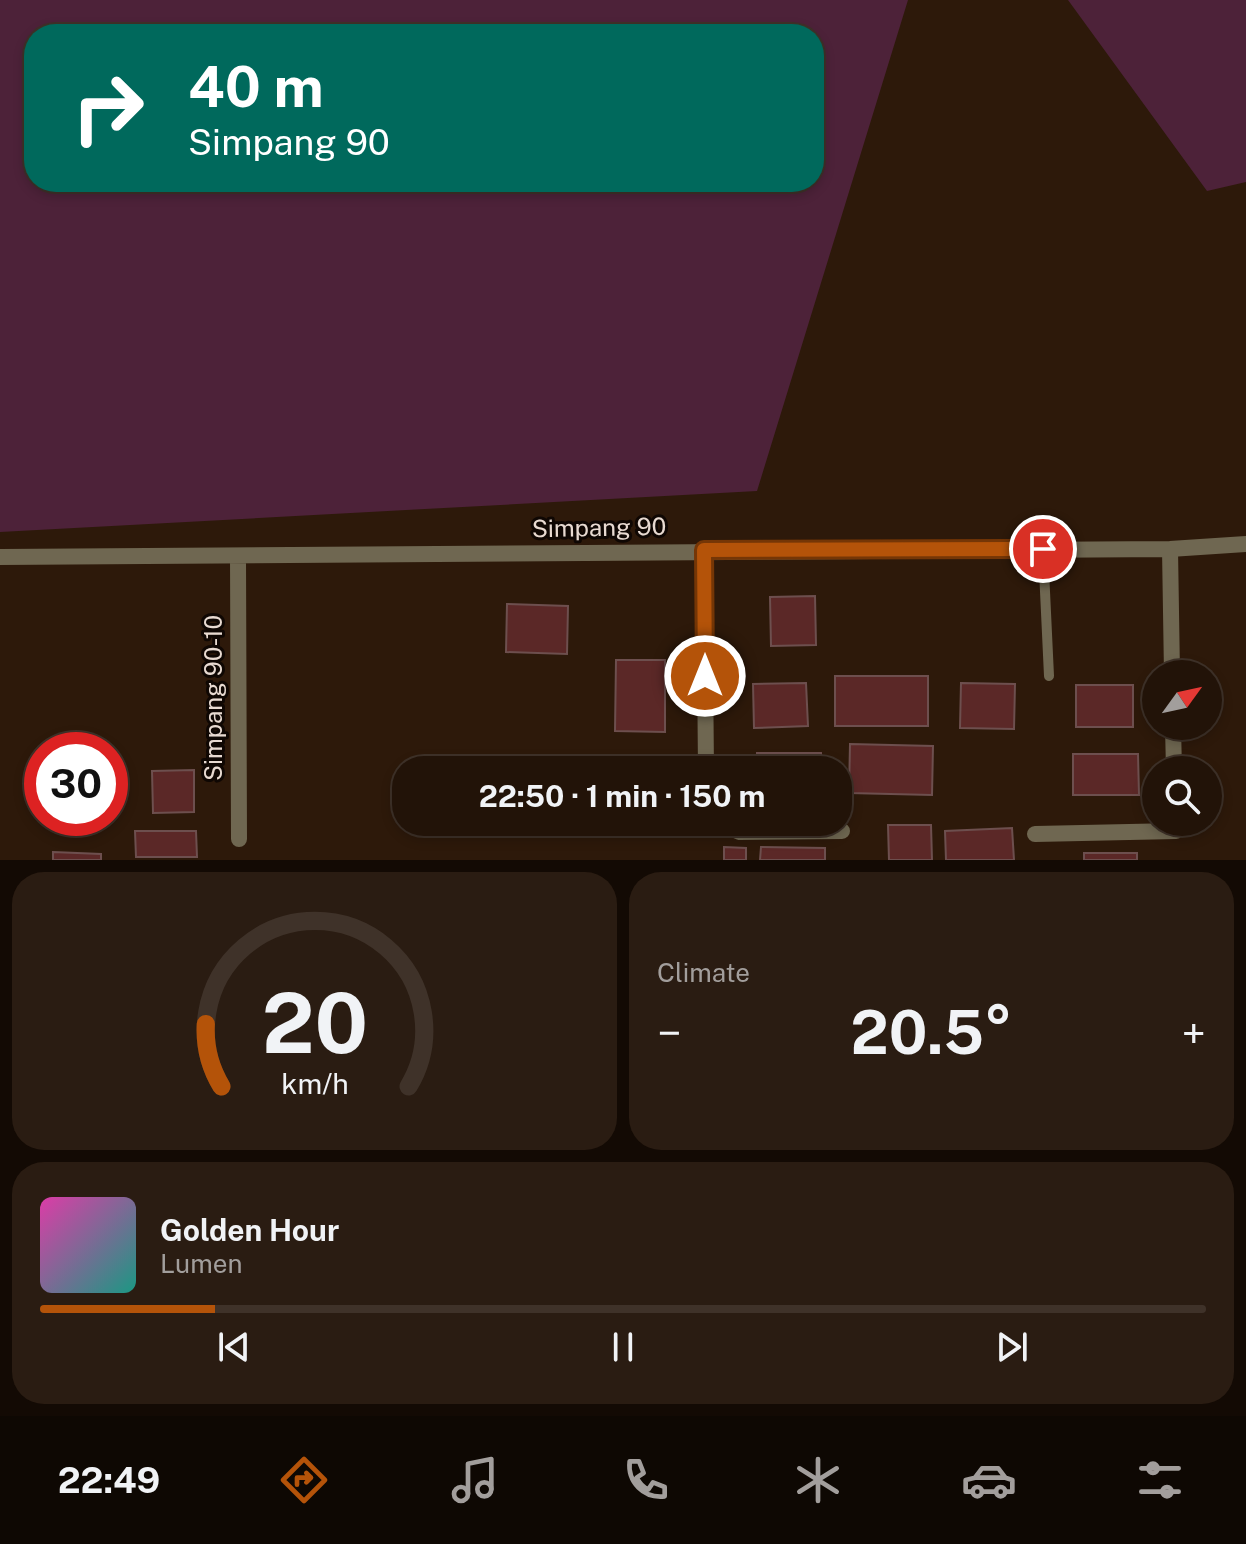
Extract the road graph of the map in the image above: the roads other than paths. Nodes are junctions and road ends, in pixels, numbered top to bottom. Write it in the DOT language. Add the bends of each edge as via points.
graph roads {
  1 [pos="1246,544"];
  2 [pos="1043,549"];
  3 [pos="1170,549"];
  4 [pos="704,550"];
  5 [pos="0,557"];
  6 [pos="238,557"];
  7 [pos="1172,660"];
  8 [pos="1049,676"];
  9 [pos="706,756"];
  10 [pos="1142,832"];
  11 [pos="1035,834"];
  12 [pos="239,839"];
  1 -- 3 [label="street, Simpang 90"];
  2 -- 3 [label="street, Simpang 90"];
  2 -- 4 [label="street, Simpang 90"];
  2 -- 8 [label="lane"];
  3 -- 7 [label="street"];
  4 -- 6 [label="street, Simpang 90"];
  4 -- 9 [label="street"];
  5 -- 6 [label="street, Simpang 90"];
  6 -- 12 [label="street, Simpang 90-10"];
  10 -- 11 [label="street"];
}
